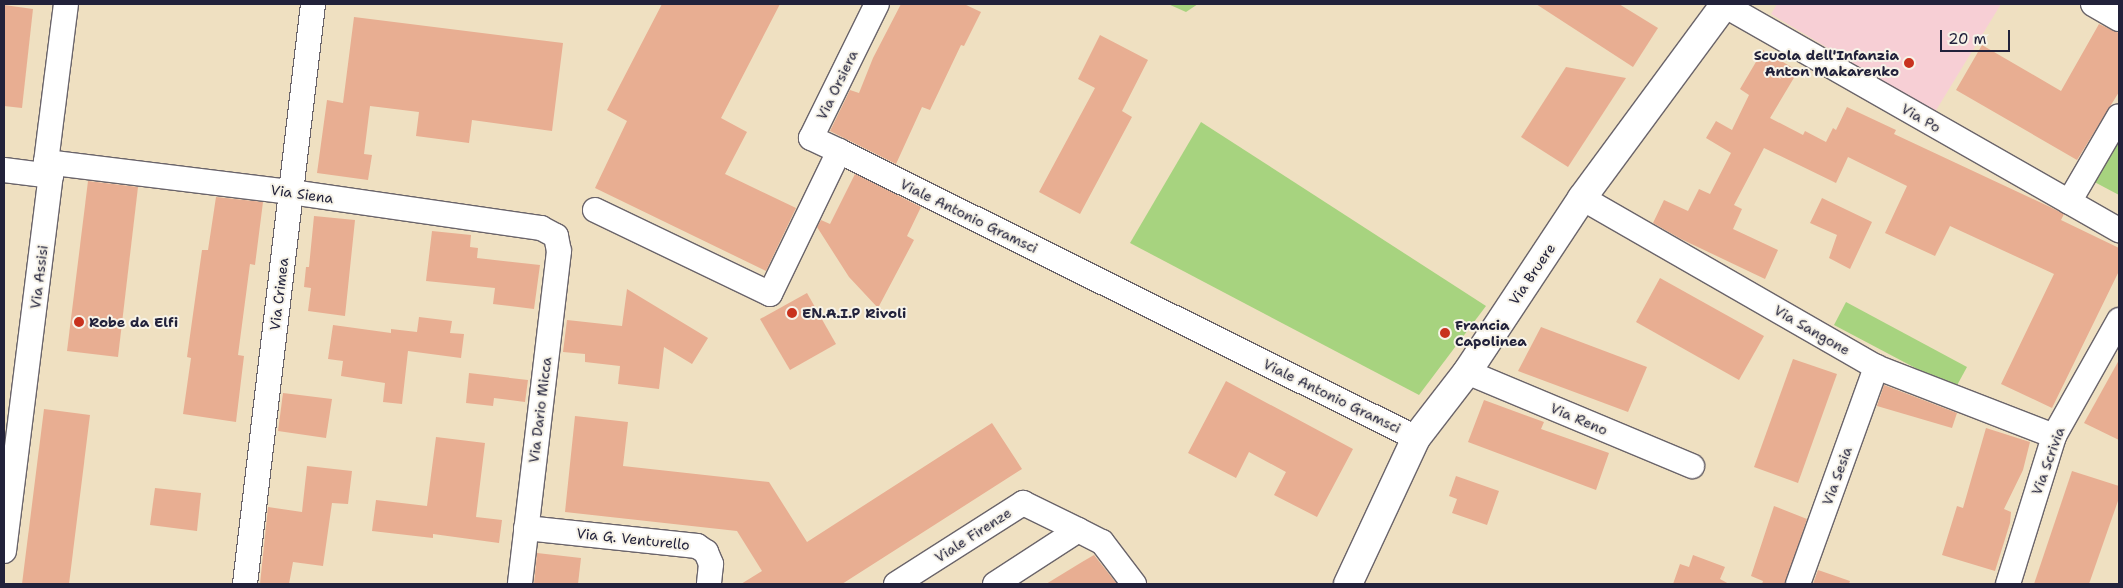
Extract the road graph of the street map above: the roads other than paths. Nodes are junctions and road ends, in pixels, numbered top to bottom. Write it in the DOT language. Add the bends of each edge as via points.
graph roads {
  1 [pos="66,4"];
  2 [pos="313,4"];
  3 [pos="877,4"];
  4 [pos="1724,4"];
  5 [pos="2093,4"];
  6 [pos="2119,19"];
  7 [pos="2119,116"];
  8 [pos="839,152"];
  9 [pos="49,169"];
  10 [pos="4,170"];
  11 [pos="291,192"];
  12 [pos="1582,198"];
  13 [pos="2069,202"];
  14 [pos="595,210"];
  15 [pos="2119,230"];
  16 [pos="556,236"];
  17 [pos="2119,320"];
  18 [pos="1876,367"];
  19 [pos="1467,372"];
  20 [pos="2054,436"];
  21 [pos="1416,438"];
  22 [pos="1692,466"];
  23 [pos="8,489"];
  24 [pos="526,528"];
  25 [pos="1078,530"];
  26 [pos="4,551"];
  27 [pos="245,584"];
  28 [pos="520,584"];
  29 [pos="709,584"];
  30 [pos="896,584"];
  31 [pos="995,584"];
  32 [pos="1134,584"];
  33 [pos="1348,584"];
  34 [pos="1798,584"];
  35 [pos="2008,584"];
  1 -- 9 [label="street, Via Assisi"];
  2 -- 11 [label="street, Via Crimea"];
  3 -- 8 [label="street, Via Orsiera" via="811,138"];
  4 -- 12 [label="street, Via Bruere"];
  4 -- 13 [label="street, Via Po"];
  5 -- 6 [label="street"];
  7 -- 13 [label="street"];
  8 -- 14 [label="street" via="770,294"];
  8 -- 21 [label="street, Viale Antonio Gramsci"];
  9 -- 10 [label="street, Via Siena"];
  9 -- 11 [label="street, Via Siena"];
  9 -- 23 [label="street, Via Assisi"];
  11 -- 16 [label="street, Via Siena" via="541,228"];
  11 -- 27 [label="street, Via Crimea"];
  12 -- 18 [label="street, Via Sangone"];
  12 -- 19 [label="street, Via Bruere"];
  13 -- 15 [label="street, Via Po"];
  16 -- 24 [label="street, Via Dario Micca" via="559,251"];
  17 -- 20 [label="street, Via Scrivia"];
  18 -- 20 [label="street, Via Sangone"];
  18 -- 34 [label="street, Via Sesia"];
  19 -- 21 [label="street, Via Bruere"];
  19 -- 22 [label="street, Via Reno"];
  20 -- 35 [label="street, Via Scrivia"];
  21 -- 33 [label="street, Via Bruere"];
  23 -- 26 [label="street, Via Assisi"];
  24 -- 28 [label="street, Via Dario Micca"];
  24 -- 29 [label="street, Via G. Venturello" via="697,546 706,552 711,564"];
  25 -- 30 [label="street, Viale Firenze" via="1023,503"];
  25 -- 31 [label="street"];
  25 -- 32 [label="street, Viale Firenze" via="1102,542"];
}
